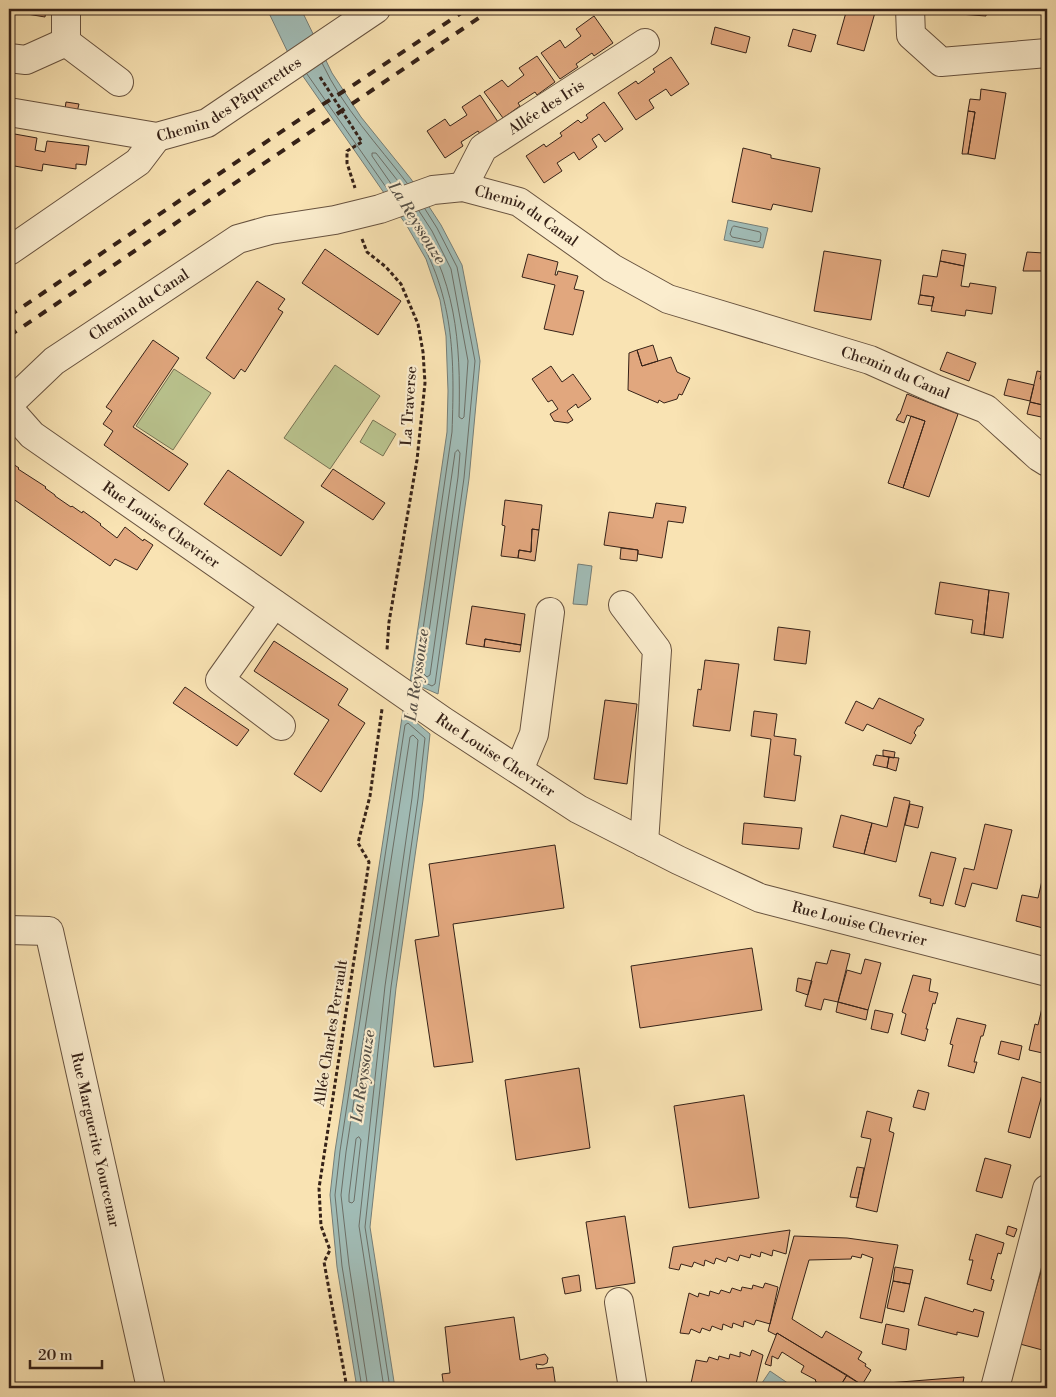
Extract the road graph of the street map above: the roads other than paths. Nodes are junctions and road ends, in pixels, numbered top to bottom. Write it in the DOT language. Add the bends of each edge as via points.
graph roads {
  1 [pos="66,9"];
  2 [pos="376,9"];
  3 [pos="910,9"];
  4 [pos="66,42"];
  5 [pos="645,43"];
  6 [pos="1047,53"];
  7 [pos="9,58"];
  8 [pos="119,82"];
  9 [pos="9,112"];
  10 [pos="157,137"];
  11 [pos="463,187"];
  12 [pos="9,251"];
  13 [pos="9,404"];
  14 [pos="9,409"];
  15 [pos="1047,462"];
  16 [pos="274,604"];
  17 [pos="623,605"];
  18 [pos="550,612"];
  19 [pos="281,726"];
  20 [pos="519,770"];
  21 [pos="644,843"];
  22 [pos="9,930"];
  23 [pos="1047,972"];
  24 [pos="1047,1189"];
  25 [pos="619,1302"];
  26 [pos="151,1388"];
  27 [pos="633,1388"];
  28 [pos="995,1388"];
  1 -- 4 [label="street"];
  2 -- 10 [label="street, Chemin des Pâquerettes" via="207,123"];
  3 -- 6 [label="street" via="911,35 941,62"];
  4 -- 7 [label="street" via="26,60"];
  4 -- 8 [label="street"];
  5 -- 11 [label="street, Allée des Iris" via="483,148"];
  9 -- 10 [label="street, Chemin des Pâquerettes"];
  10 -- 12 [label="street" via="138,162"];
  11 -- 13 [label="street, Chemin du Canal" via="433,190 370,211 238,239 54,361"];
  11 -- 15 [label="street, Chemin du Canal" via="519,202 612,268 668,299 870,360 986,409"];
  14 -- 16 [label="street, Rue Louise Chevrier" via="32,435"];
  16 -- 19 [label="street" via="220,680"];
  16 -- 20 [label="street, Rue Louise Chevrier"];
  17 -- 21 [label="street" via="657,650"];
  18 -- 20 [label="street" via="534,734"];
  20 -- 21 [label="street, Rue Louise Chevrier" via="578,809"];
  21 -- 23 [label="street, Rue Louise Chevrier" via="760,898"];
  22 -- 26 [label="street, Rue Marguerite Yourcenar" via="49,931"];
  24 -- 28 [label="street"];
  25 -- 27 [label="street"];
}
